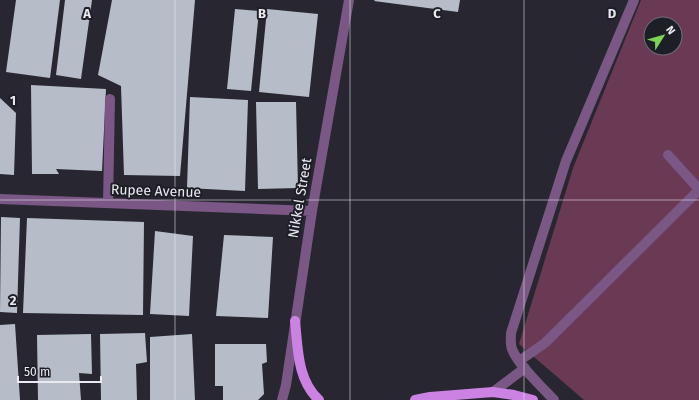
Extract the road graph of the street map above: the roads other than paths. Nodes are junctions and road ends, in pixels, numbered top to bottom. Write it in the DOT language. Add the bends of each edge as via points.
graph roads {
  1 [pos="349,0"];
  2 [pos="634,0"];
  3 [pos="110,99"];
  4 [pos="668,156"];
  5 [pos="0,199"];
  6 [pos="108,203"];
  7 [pos="312,211"];
  8 [pos="295,321"];
  9 [pos="522,365"];
  10 [pos="493,392"];
  11 [pos="282,400"];
  12 [pos="319,400"];
  13 [pos="416,400"];
  14 [pos="533,400"];
  15 [pos="554,400"];
  1 -- 7 [label="street, Nikkel Street"];
  2 -- 9 [label="street" via="566,161 511,333 511,348"];
  3 -- 6 [label="street"];
  4 -- 9 [label="street" via="698,191"];
  5 -- 6 [label="street, Rupee Avenue"];
  6 -- 7 [label="street, Rupee Avenue"];
  7 -- 8 [label="street, Nikkel Street"];
  8 -- 11 [label="street, Nikkel Street"];
  8 -- 12 [label="main road" via="302,372 309,388"];
  9 -- 10 [label="street"];
  9 -- 15 [label="street"];
  10 -- 13 [label="main road"];
  10 -- 14 [label="main road"];
}
